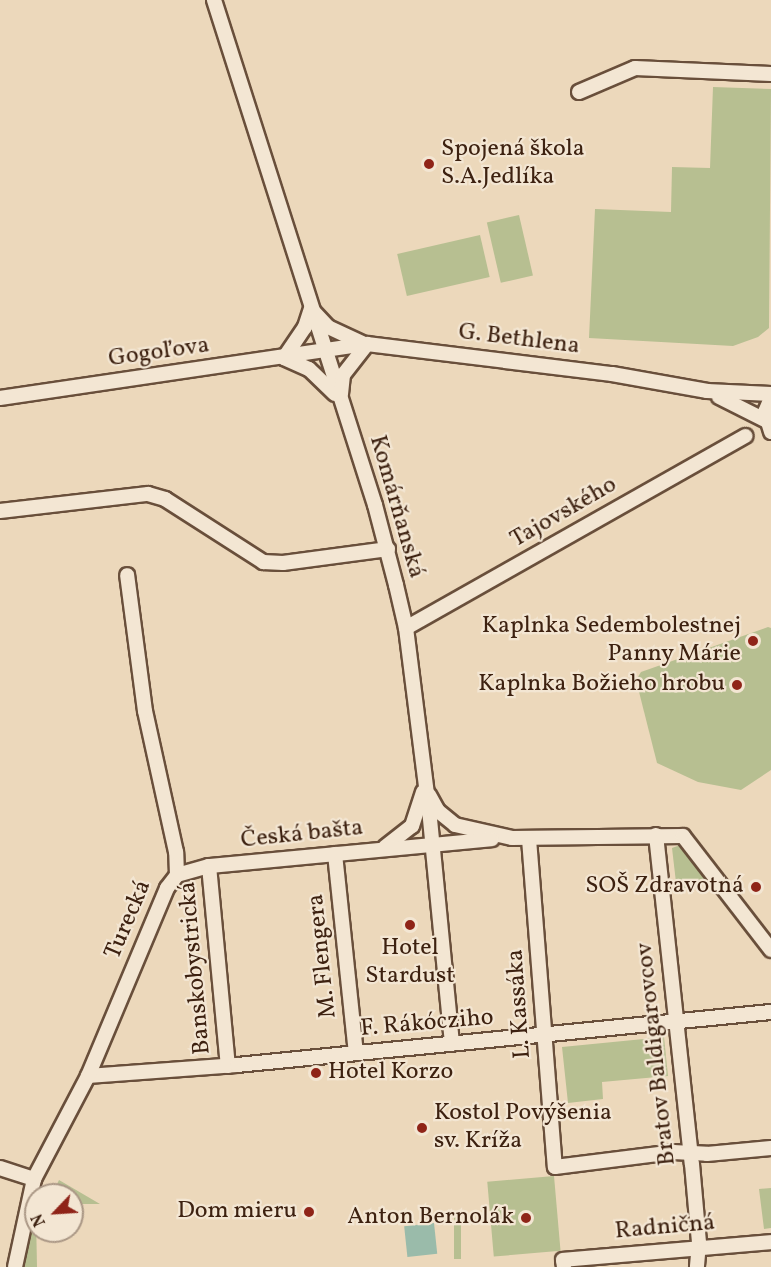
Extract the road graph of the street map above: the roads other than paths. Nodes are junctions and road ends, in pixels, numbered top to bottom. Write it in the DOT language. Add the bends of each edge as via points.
graph roads {
  1 [pos="214,0"];
  2 [pos="771,75"];
  3 [pos="579,92"];
  4 [pos="311,308"];
  5 [pos="367,344"];
  6 [pos="325,351"];
  7 [pos="284,358"];
  8 [pos="706,391"];
  9 [pos="771,396"];
  10 [pos="0,398"];
  11 [pos="341,401"];
  12 [pos="768,426"];
  13 [pos="745,436"];
  14 [pos="0,511"];
  15 [pos="388,549"];
  16 [pos="127,575"];
  17 [pos="406,628"];
  18 [pos="426,788"];
  19 [pos="656,835"];
  20 [pos="512,838"];
  21 [pos="529,838"];
  22 [pos="432,844"];
  23 [pos="380,849"];
  24 [pos="335,854"];
  25 [pos="209,866"];
  26 [pos="177,875"];
  27 [pos="771,950"];
  28 [pos="771,1012"];
  29 [pos="676,1021"];
  30 [pos="545,1035"];
  31 [pos="452,1044"];
  32 [pos="356,1053"];
  33 [pos="228,1066"];
  34 [pos="88,1076"];
  35 [pos="771,1148"];
  36 [pos="690,1153"];
  37 [pos="0,1168"];
  38 [pos="34,1179"];
  39 [pos="771,1242"];
  40 [pos="699,1248"];
  41 [pos="564,1264"];
  42 [pos="15,1267"];
  43 [pos="698,1267"];
  1 -- 4 [label="street, Komárňanská"];
  2 -- 3 [label="street" via="635,68"];
  4 -- 5 [label="street" via="328,327"];
  4 -- 6 [label="street, Komárňanská"];
  4 -- 7 [label="street" via="305,327"];
  5 -- 6 [label="street, G. Bethlena"];
  5 -- 8 [label="street, G. Bethlena" via="612,374"];
  5 -- 11 [label="street" via="343,375"];
  6 -- 7 [label="street, Gogoľova"];
  6 -- 11 [label="street, Komárňanská"];
  7 -- 10 [label="street, Gogoľova"];
  7 -- 11 [label="street" via="309,369"];
  8 -- 9 [label="street, G. Bethlena"];
  8 -- 12 [label="street, G. Bethlena"];
  9 -- 12 [label="street"];
  11 -- 15 [label="street, Komárňanská"];
  13 -- 17 [label="street, Tajovského"];
  14 -- 15 [label="street" via="148,494 165,499 262,562 283,563"];
  15 -- 17 [label="street, Komárňanská"];
  16 -- 26 [label="street, Turecká" via="145,711 176,852"];
  17 -- 18 [label="street, Komárňanská"];
  18 -- 20 [label="street" via="438,811 454,825"];
  18 -- 22 [label="street, Komárňanská"];
  18 -- 23 [label="street" via="412,826"];
  19 -- 21 [label="street"];
  19 -- 27 [label="street" via="683,836"];
  19 -- 29 [label="street, Bratov Baldigarovcov"];
  20 -- 21 [label="street"];
  20 -- 22 [label="street, Česká bašta"];
  21 -- 30 [label="street, L. Kassáka"];
  22 -- 23 [label="street, Česká bašta"];
  22 -- 31 [label="street, Komárňanská"];
  23 -- 24 [label="street, Česká bašta"];
  24 -- 25 [label="street, Česká bašta"];
  24 -- 32 [label="street, M. Flengera"];
  25 -- 26 [label="street, Česká bašta"];
  25 -- 33 [label="street, Banskobystrická"];
  26 -- 34 [label="street, Turecká" via="166,888"];
  28 -- 29 [label="street, F. Rákócziho"];
  29 -- 30 [label="street, F. Rákócziho"];
  29 -- 36 [label="street, Bratov Baldigarovcov"];
  30 -- 31 [label="street, F. Rákócziho"];
  30 -- 36 [label="street, L. Kassáka" via="555,1167"];
  31 -- 32 [label="street, F. Rákócziho"];
  32 -- 33 [label="street, F. Rákócziho"];
  33 -- 34 [label="street, F. Rákócziho"];
  34 -- 38 [label="street, Turecká"];
  35 -- 36 [label="street"];
  36 -- 40 [label="street, Bratov Baldigarovcov"];
  37 -- 38 [label="street"];
  38 -- 42 [label="street, Turecká"];
  39 -- 40 [label="street, Radničná"];
  40 -- 41 [label="street, Radničná"];
  40 -- 43 [label="street, Bratov Baldigarovcov"];
}
